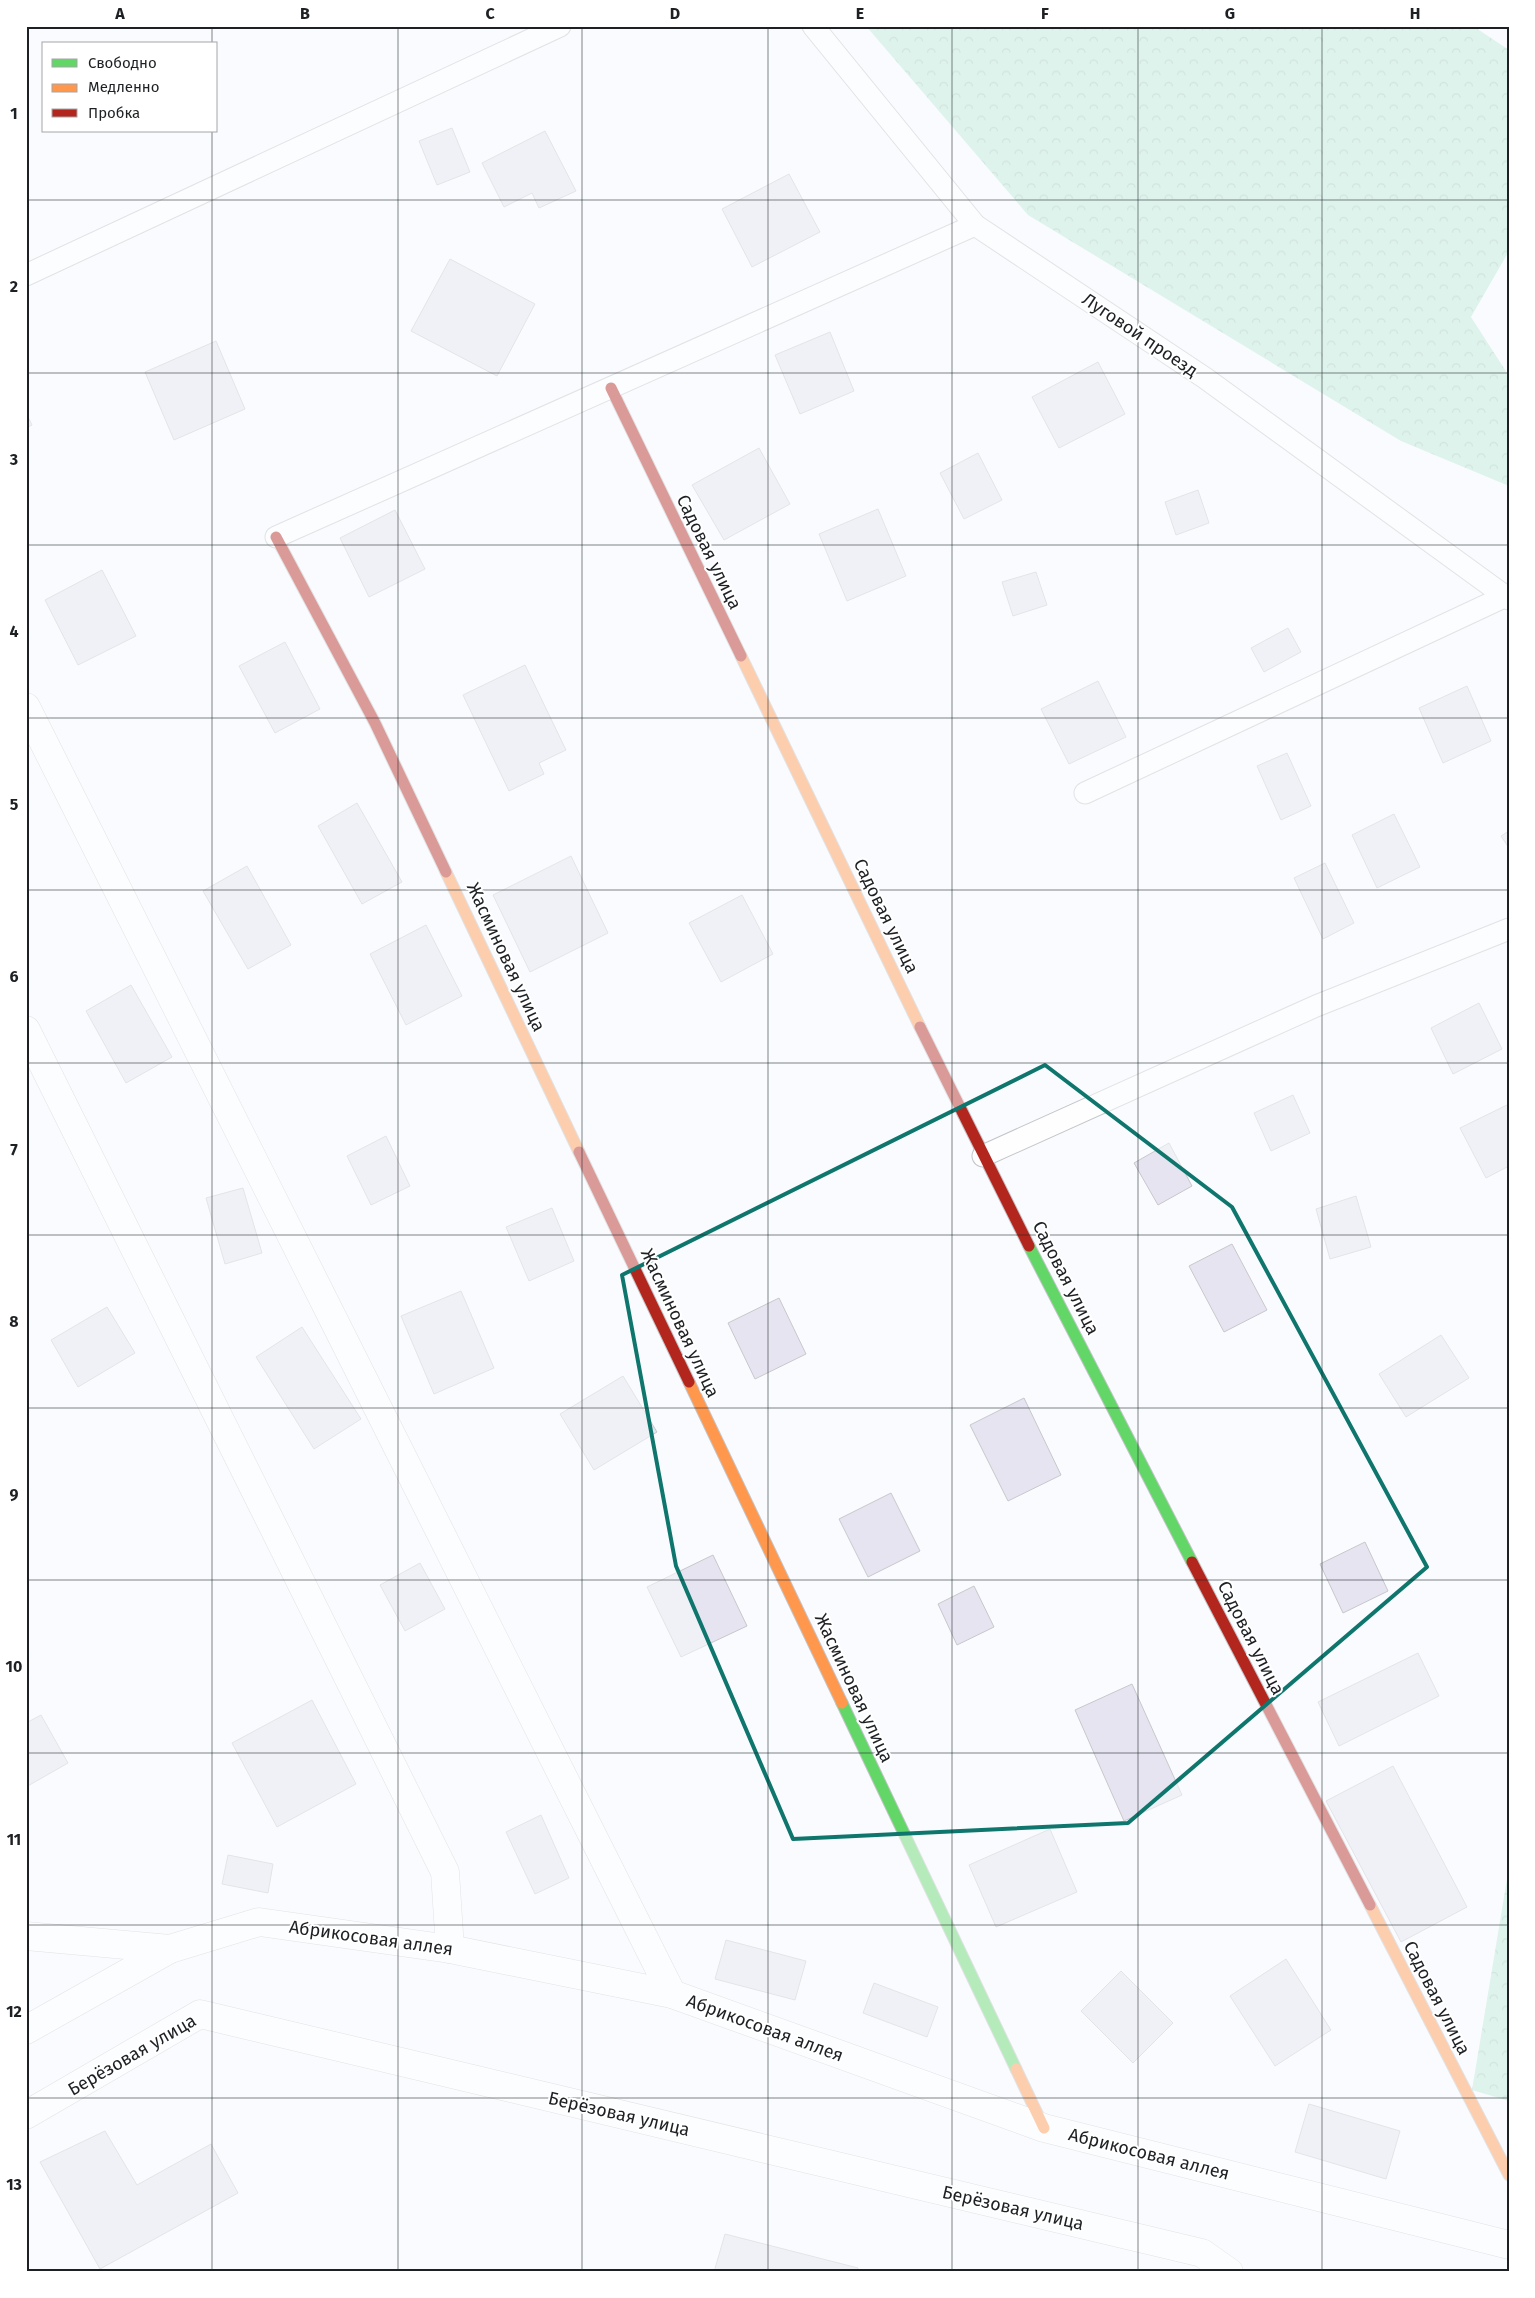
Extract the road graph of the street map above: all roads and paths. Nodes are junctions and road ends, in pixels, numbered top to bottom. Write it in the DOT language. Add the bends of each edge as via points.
graph roads {
  1 [pos="560,26"];
  2 [pos="813,26"];
  3 [pos="974,225"];
  4 [pos="26,275"];
  5 [pos="611,388"];
  6 [pos="276,537"];
  7 [pos="1508,598"];
  8 [pos="26,707"];
  9 [pos="1085,794"];
  10 [pos="1509,930"];
  11 [pos="26,1030"];
  12 [pos="983,1156"];
  13 [pos="26,1936"];
  14 [pos="450,1948"];
  15 [pos="170,1949"];
  16 [pos="672,1994"];
  17 [pos="26,2030"];
  18 [pos="26,2115"];
  19 [pos="1044,2128"];
  20 [pos="1509,2175"];
  21 [pos="1509,2245"];
  22 [pos="1229,2272"];
  1 -- 4 [label="lane"];
  2 -- 3 [label="lane, Луговой проезд"];
  3 -- 5 [label="lane"];
  3 -- 7 [label="lane, Луговой проезд" via="1205,378"];
  5 -- 6 [label="lane"];
  5 -- 12 [label="street, Садовая улица"];
  6 -- 19 [label="street, Жасминовая улица" via="375,723"];
  7 -- 9 [label="lane"];
  8 -- 16 [label="street"];
  10 -- 12 [label="lane" via="1316,1006"];
  11 -- 14 [label="street" via="445,1872"];
  12 -- 20 [label="street, Садовая улица"];
  13 -- 15 [label="street"];
  14 -- 15 [label="street, Абрикосовая аллея" via="259,1922"];
  14 -- 16 [label="street, Абрикосовая аллея"];
  15 -- 17 [label="street, Абрикосовая аллея"];
  16 -- 19 [label="street, Абрикосовая аллея"];
  18 -- 22 [label="street, Берёзовая улица" via="200,2014 1202,2253"];
  19 -- 21 [label="street, Абрикосовая аллея"];
}
